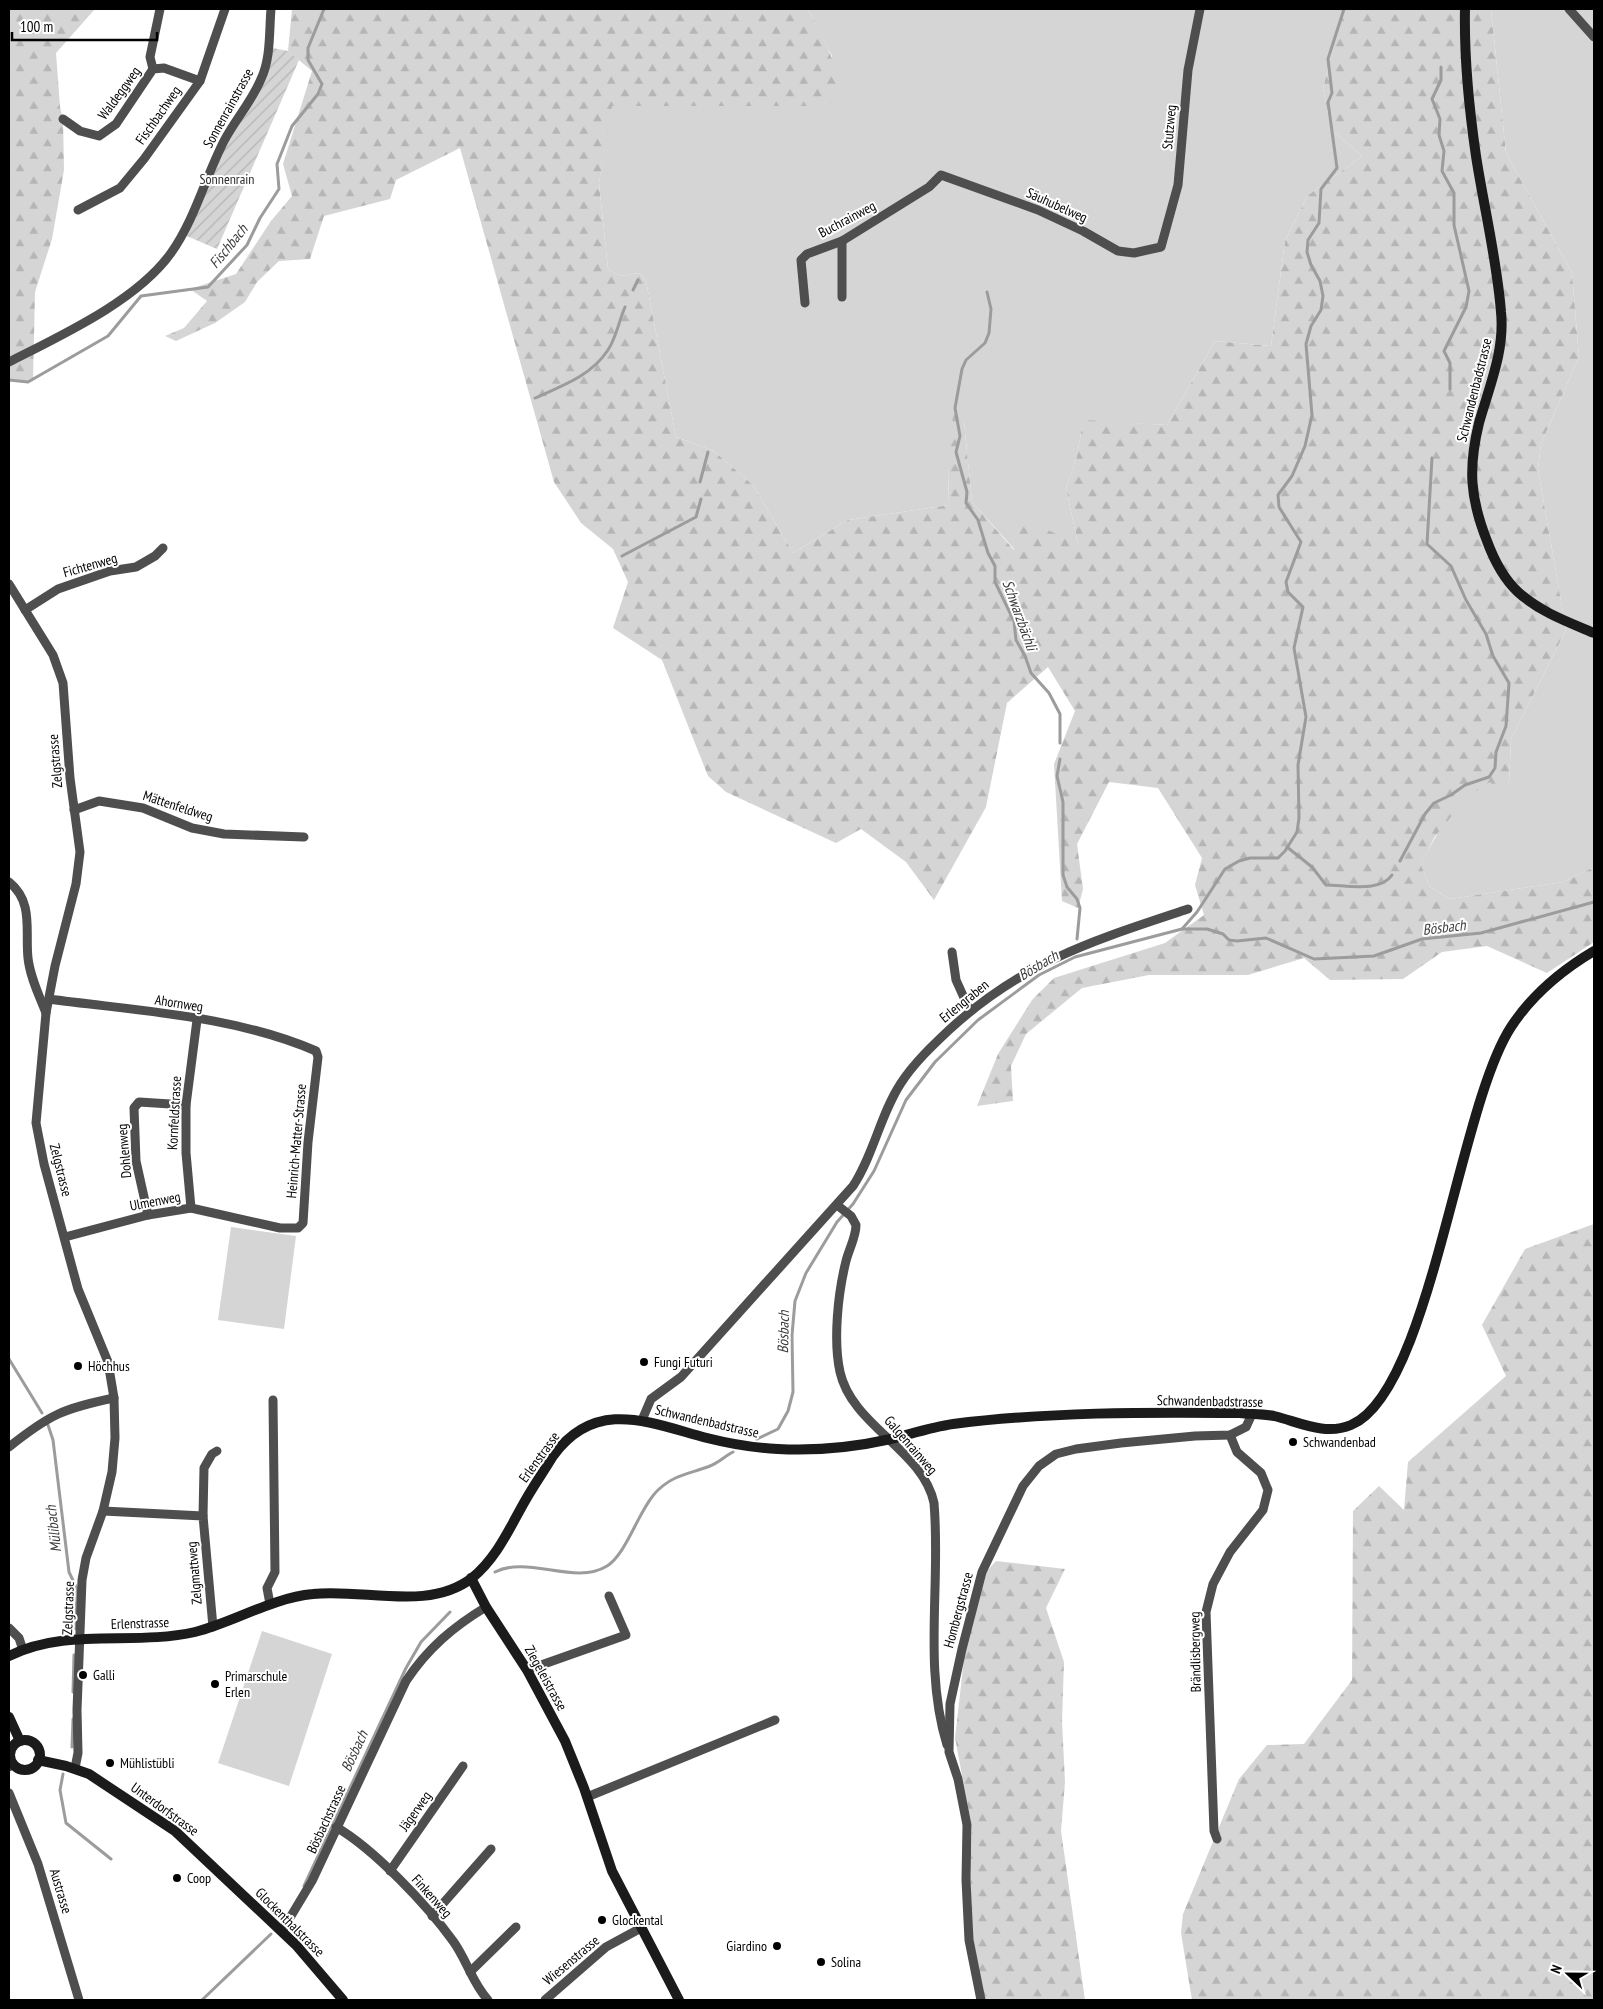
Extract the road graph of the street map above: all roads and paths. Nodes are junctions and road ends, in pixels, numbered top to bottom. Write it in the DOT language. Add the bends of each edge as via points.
graph roads {
  1 [pos="160,9"];
  2 [pos="225,9"];
  3 [pos="271,9"];
  4 [pos="1200,9"];
  5 [pos="1465,9"];
  6 [pos="1569,9"];
  7 [pos="1594,37"];
  8 [pos="153,69"];
  9 [pos="200,81"];
  10 [pos="63,119"];
  11 [pos="941,175"];
  12 [pos="78,210"];
  13 [pos="842,241"];
  14 [pos="1161,248"];
  15 [pos="842,297"];
  16 [pos="805,303"];
  17 [pos="9,362"];
  18 [pos="163,548"];
  19 [pos="9,584"];
  20 [pos="25,610"];
  21 [pos="1594,633"];
  22 [pos="74,810"];
  23 [pos="304,837"];
  24 [pos="9,882"];
  25 [pos="1188,909"];
  26 [pos="1594,951"];
  27 [pos="952,952"];
  28 [pos="49,999"];
  29 [pos="970,1011"];
  30 [pos="46,1013"];
  31 [pos="197,1020"];
  32 [pos="302,1045"];
  33 [pos="186,1105"];
  34 [pos="840,1207"];
  35 [pos="191,1208"];
  36 [pos="148,1215"];
  37 [pos="280,1228"];
  38 [pos="65,1238"];
  39 [pos="114,1398"];
  40 [pos="272,1400"];
  41 [pos="1252,1414"];
  42 [pos="642,1420"];
  43 [pos="1230,1435"];
  44 [pos="889,1439"];
  45 [pos="9,1447"];
  46 [pos="218,1451"];
  47 [pos="103,1511"];
  48 [pos="203,1516"];
  49 [pos="471,1578"];
  50 [pos="609,1596"];
  51 [pos="270,1604"];
  52 [pos="486,1607"];
  53 [pos="213,1627"];
  54 [pos="9,1628"];
  55 [pos="80,1639"];
  56 [pos="23,1650"];
  57 [pos="9,1656"];
  58 [pos="527,1670"];
  59 [pos="9,1717"];
  60 [pos="775,1720"];
  61 [pos="20,1741"];
  62 [pos="949,1752"];
  63 [pos="38,1760"];
  64 [pos="11,1766"];
  65 [pos="462,1766"];
  66 [pos="75,1768"];
  67 [pos="9,1793"];
  68 [pos="587,1797"];
  69 [pos="336,1827"];
  70 [pos="1217,1839"];
  71 [pos="491,1849"];
  72 [pos="390,1871"];
  73 [pos="235,1888"];
  74 [pos="432,1916"];
  75 [pos="516,1927"];
  76 [pos="641,1928"];
  77 [pos="282,1931"];
  78 [pos="470,1972"];
  79 [pos="79,2000"];
  80 [pos="343,2000"];
  81 [pos="488,2000"];
  82 [pos="545,2000"];
  83 [pos="679,2000"];
  84 [pos="980,2000"];
  1 -- 8 [label="street" via="150,56"];
  2 -- 9 [label="street, Fischbachweg"];
  3 -- 17 [label="street, Sonnenrainstrasse" via="268,56 261,80 224,140 192,215 166,260 144,282 101,314"];
  4 -- 14 [label="street, Stutzweg" via="1188,70 1178,184"];
  5 -- 21 [label="street, Schwandenbadstrasse" via="1476,154 1502,317 1498,355 1474,447 1471,474 1474,504 1492,553 1518,592 1551,614"];
  6 -- 7 [label="street"];
  8 -- 9 [label="street, Waldeggweg" via="164,68"];
  8 -- 10 [label="street, Waldeggweg" via="116,124 103,134 95,136 80,131"];
  9 -- 12 [label="street, Fischbachweg" via="127,181 114,192"];
  11 -- 13 [label="street, Buchrainweg" via="929,187"];
  11 -- 14 [label="street, Säuhubelweg" via="1038,210 1118,251 1134,253"];
  13 -- 15 [label="street"];
  13 -- 16 [label="street, Buchrainweg" via="807,254 801,260"];
  18 -- 20 [label="street, Fichtenweg" via="136,567 110,571 58,589"];
  19 -- 20 [label="street, Zelgstrasse"];
  20 -- 22 [label="street, Zelgstrasse" via="53,655 63,684"];
  22 -- 23 [label="street, Mättenfeldweg" via="99,801 143,808 192,828 224,834"];
  22 -- 28 [label="street, Zelgstrasse" via="80,852 78,871"];
  24 -- 30 [label="street" via="19,893 28,916 28,958 32,980"];
  25 -- 29 [label="street, Erlengraben" via="1084,944 1049,960 1010,982"];
  26 -- 41 [label="street, Schwandenbadstrasse" via="1564,971 1532,1000 1511,1027 1495,1056 1481,1094 1423,1302 1396,1374 1377,1406 1352,1425 1329,1429"];
  27 -- 29 [label="street" via="956,980"];
  28 -- 30 [label="street, Zelgstrasse"];
  28 -- 31 [label="street, Ahornweg"];
  29 -- 34 [label="street, Erlengraben" via="908,1073 892,1099 861,1174"];
  30 -- 38 [label="street, Zelgstrasse" via="36,1123"];
  31 -- 32 [label="street, Ahornweg" via="242,1028"];
  31 -- 33 [label="street, Kornfeldstrasse"];
  32 -- 37 [label="street, Heinrich-Matter-Strasse" via="316,1051 318,1057 303,1223 298,1228"];
  33 -- 35 [label="street, Kornfeldstrasse"];
  33 -- 36 [label="street, Dohlenweg" via="139,1102 134,1108 136,1160"];
  34 -- 42 [label="street" via="681,1377 651,1398"];
  34 -- 44 [label="street, Galgenrainweg" via="855,1221 856,1229 838,1304 840,1370 852,1401"];
  35 -- 36 [label="street, Ulmenweg"];
  35 -- 37 [label="street, Ulmenweg"];
  36 -- 38 [label="street, Ulmenweg"];
  38 -- 39 [label="street, Zelgstrasse" via="78,1289 108,1362"];
  39 -- 45 [label="street" via="59,1412 39,1422"];
  39 -- 47 [label="street, Zelgstrasse" via="114,1454"];
  40 -- 51 [label="street" via="275,1572 268,1588"];
  41 -- 43 [label="street" via="1246,1427"];
  41 -- 44 [label="street, Schwandenbadstrasse" via="1036,1416 952,1424"];
  42 -- 44 [label="street, Schwandenbadstrasse" via="722,1441 776,1449 813,1449"];
  42 -- 49 [label="street, Erlenstrasse" via="602,1420 564,1442 490,1560"];
  43 -- 62 [label="street, Hombergstrasse" via="1076,1448 1056,1454 1039,1466 1023,1486 982,1572 950,1704"];
  43 -- 70 [label="street, Brändlisbergweg" via="1237,1452 1261,1473 1268,1490 1263,1510 1230,1552 1213,1584 1206,1612 1214,1832"];
  44 -- 62 [label="street, Galgenrainweg" via="928,1483 934,1503 938,1716"];
  46 -- 48 [label="street, Zelgmattweg" via="212,1454 204,1468"];
  47 -- 48 [label="street"];
  47 -- 55 [label="street, Zelgstrasse" via="83,1573"];
  48 -- 53 [label="street, Zelgmattweg"];
  49 -- 51 [label="street, Erlenstrasse" via="453,1588 424,1595 322,1593"];
  49 -- 52 [label="street, Ziegeleistrasse"];
  50 -- 58 [label="street" via="626,1636"];
  51 -- 53 [label="street, Erlenstrasse"];
  52 -- 58 [label="street, Ziegeleistrasse"];
  52 -- 69 [label="street, Bösbachstrasse" via="448,1631 418,1662"];
  53 -- 55 [label="street, Erlenstrasse" via="163,1636"];
  54 -- 56 [label="street" via="19,1638"];
  55 -- 56 [label="street, Erlenstrasse"];
  55 -- 66 [label="street, Zelgstrasse"];
  56 -- 57 [label="street, Erlenstrasse"];
  58 -- 68 [label="street, Ziegeleistrasse" via="572,1757"];
  59 -- 61 [label="street"];
  60 -- 68 [label="street"];
  61 -- 63 [label="street" via="35,1745 39,1752"];
  61 -- 64 [label="street" via="10,1751"];
  62 -- 84 [label="street, Hombergstrasse" via="967,1825 969,1940"];
  63 -- 64 [label="street" via="27,1770"];
  63 -- 66 [label="street, Unterdorfstrasse"];
  65 -- 72 [label="street, Jägerweg"];
  66 -- 73 [label="street, Unterdorfstrasse" via="162,1821 193,1846"];
  67 -- 79 [label="street, Austrasse" via="38,1864"];
  68 -- 76 [label="street, Ziegeleistrasse" via="612,1871"];
  69 -- 72 [label="street, Finkenweg" via="355,1839"];
  69 -- 77 [label="street, Bösbachstrasse" via="312,1881"];
  71 -- 74 [label="street"];
  72 -- 74 [label="street, Finkenweg"];
  73 -- 77 [label="street, Glockenthalstrasse"];
  74 -- 78 [label="street, Finkenweg" via="453,1941"];
  75 -- 78 [label="street"];
  76 -- 82 [label="street, Wiesenstrasse" via="606,1947"];
  76 -- 83 [label="street, Ziegeleistrasse"];
  77 -- 80 [label="street, Glockenthalstrasse"];
  78 -- 81 [label="street, Finkenweg"];
}
